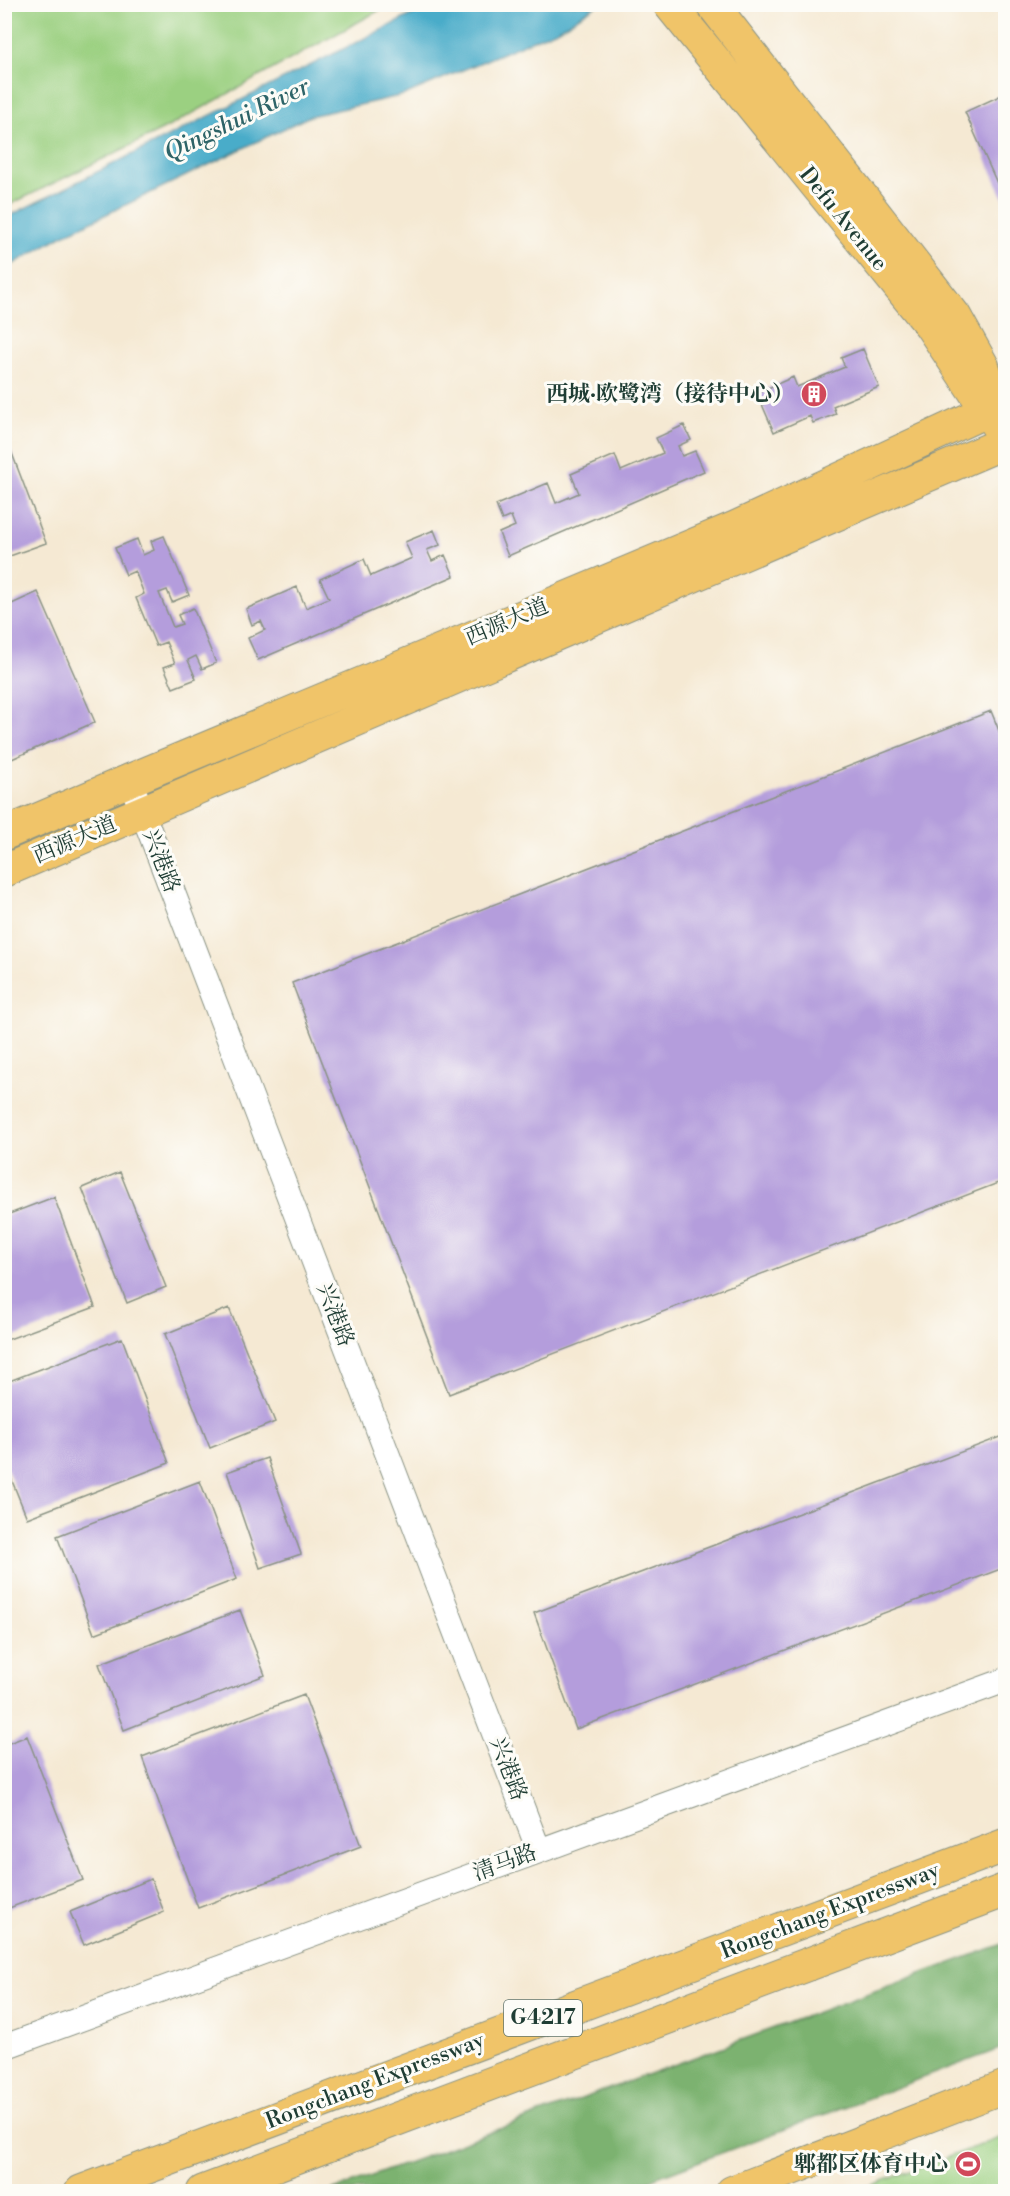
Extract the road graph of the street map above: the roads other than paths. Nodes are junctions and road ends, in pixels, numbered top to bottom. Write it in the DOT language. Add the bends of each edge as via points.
graph roads {
  1 [pos="713,6"];
  2 [pos="678,16"];
  3 [pos="996,406"];
  4 [pos="1005,441"];
  5 [pos="130,780"];
  6 [pos="142,811"];
  7 [pos="4,834"];
  8 [pos="4,871"];
  9 [pos="1005,1680"];
  10 [pos="1005,1845"];
  11 [pos="539,1851"];
  12 [pos="1005,1890"];
  13 [pos="4,2047"];
  14 [pos="1005,2086"];
  15 [pos="1005,2109"];
  16 [pos="81,2192"];
  17 [pos="203,2192"];
  18 [pos="732,2192"];
  19 [pos="788,2192"];
  1 -- 3 [label="main road, Defu Avenue" via="955,316 983,366"];
  2 -- 3 [label="main road, Defu Avenue"];
  3 -- 4 [label="main road, Defu Avenue"];
  3 -- 5 [label="main road, 西源大道" via="736,527"];
  4 -- 6 [label="main road, 西源大道"];
  5 -- 6 [label="street, 兴港路"];
  5 -- 7 [label="main road, 西源大道"];
  6 -- 8 [label="main road, 西源大道"];
  6 -- 11 [label="street, 兴港路"];
  9 -- 11 [label="street, 清马路"];
  10 -- 16 [label="highway, Rongchang Expressway / G4217"];
  11 -- 13 [label="street, 清马路"];
  12 -- 17 [label="highway, Rongchang Expressway / G4217"];
  14 -- 18 [label="main road"];
  15 -- 19 [label="main road"];
}
